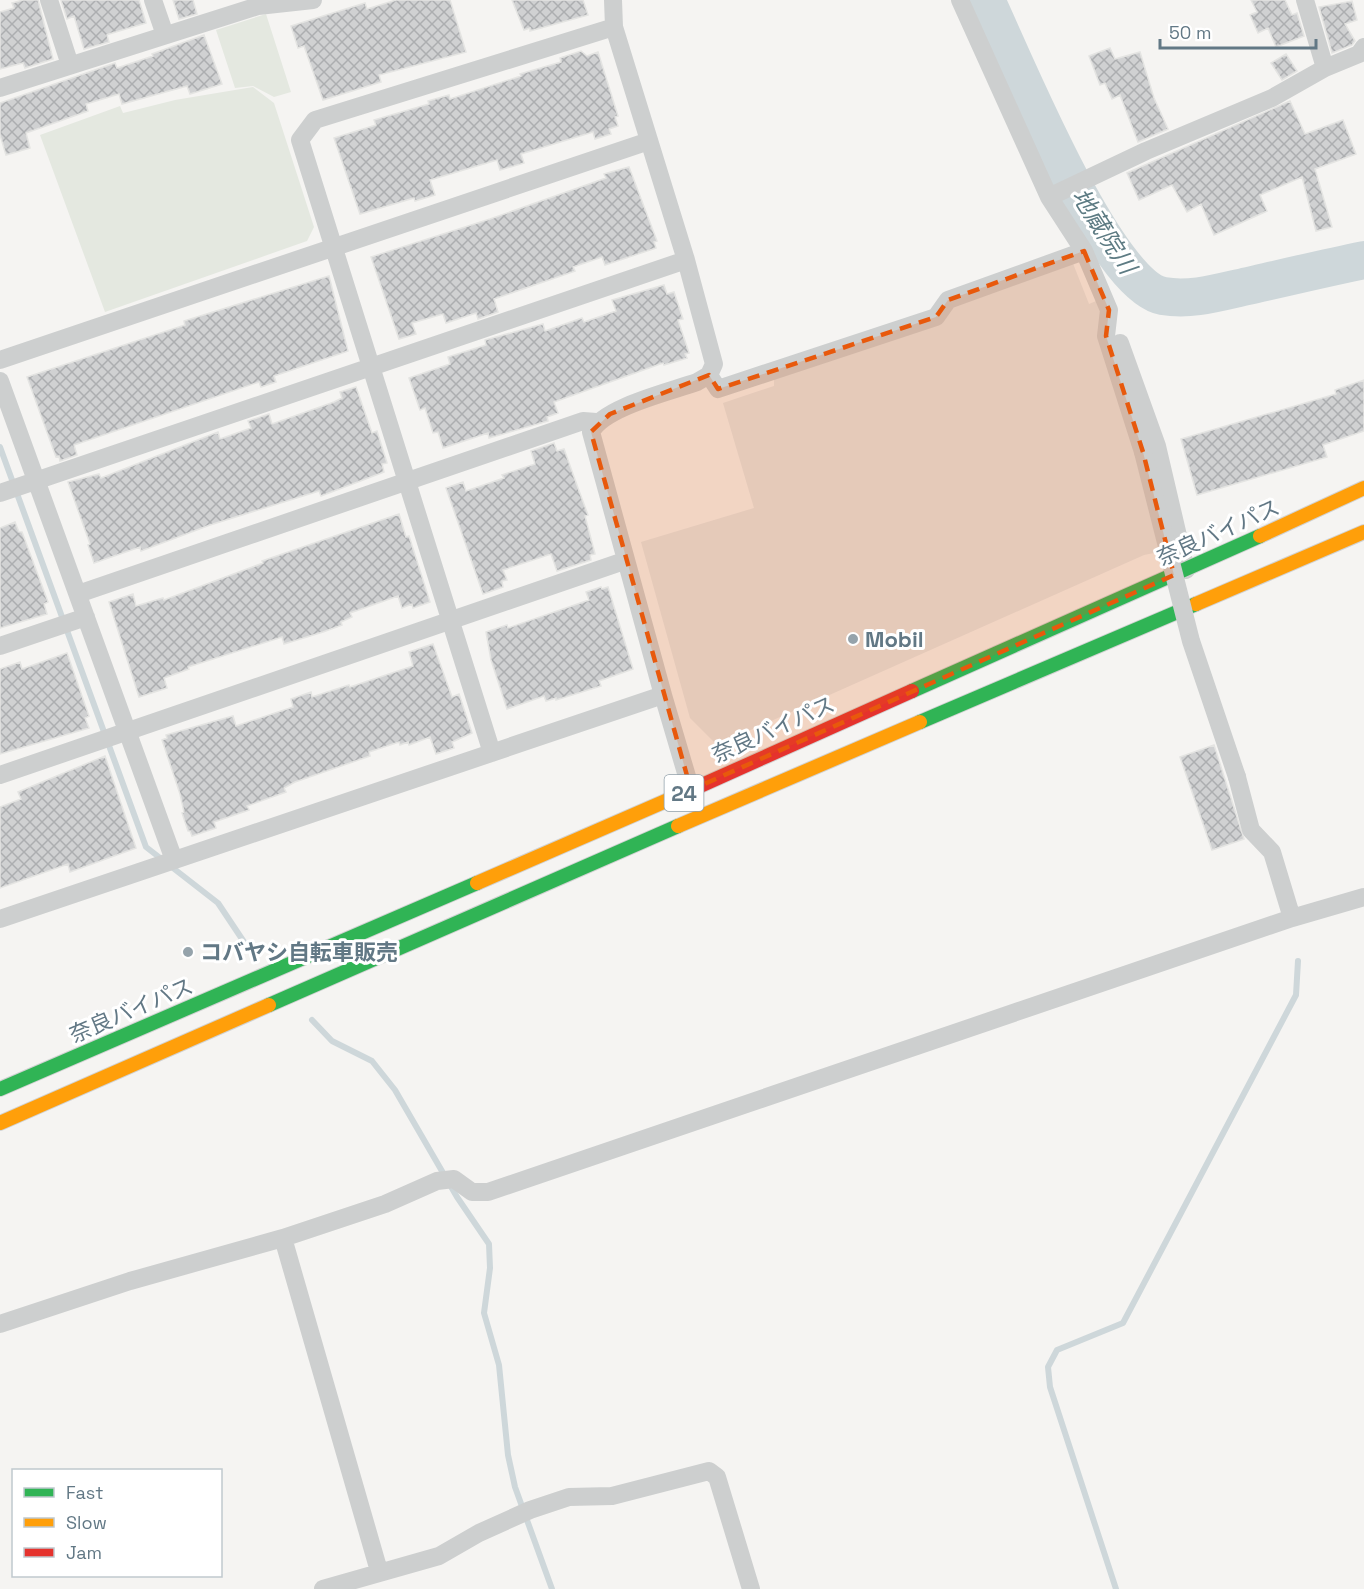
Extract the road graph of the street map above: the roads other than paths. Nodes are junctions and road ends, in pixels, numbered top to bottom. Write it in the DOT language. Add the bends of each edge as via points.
graph roads {
  1 [pos="50,0"];
  2 [pos="153,0"];
  3 [pos="313,0"];
  4 [pos="613,0"];
  5 [pos="960,0"];
  6 [pos="1305,0"];
  7 [pos="257,3"];
  8 [pos="614,27"];
  9 [pos="165,35"];
  10 [pos="1364,47"];
  11 [pos="70,65"];
  12 [pos="1325,68"];
  13 [pos="0,88"];
  14 [pos="649,141"];
  15 [pos="1053,195"];
  16 [pos="332,248"];
  17 [pos="1084,251"];
  18 [pos="686,260"];
  19 [pos="1109,310"];
  20 [pos="0,360"];
  21 [pos="369,367"];
  22 [pos="709,375"];
  23 [pos="0,381"];
  24 [pos="596,422"];
  25 [pos="36,481"];
  26 [pos="406,482"];
  27 [pos="1364,488"];
  28 [pos="0,493"];
  29 [pos="1364,532"];
  30 [pos="624,561"];
  31 [pos="1186,570"];
  32 [pos="78,594"];
  33 [pos="86,617"];
  34 [pos="450,620"];
  35 [pos="0,646"];
  36 [pos="663,695"];
  37 [pos="127,731"];
  38 [pos="492,753"];
  39 [pos="0,775"];
  40 [pos="691,790"];
  41 [pos="174,860"];
  42 [pos="1364,897"];
  43 [pos="1292,918"];
  44 [pos="0,919"];
  45 [pos="0,1089"];
  46 [pos="0,1123"];
  47 [pos="283,1238"];
  48 [pos="0,1324"];
  49 [pos="378,1571"];
  50 [pos="323,1589"];
  51 [pos="752,1589"];
  1 -- 11 [label="street"];
  2 -- 9 [label="street"];
  3 -- 7 [label="street"];
  4 -- 8 [label="street"];
  5 -- 15 [label="street"];
  6 -- 12 [label="street"];
  7 -- 9 [label="street"];
  8 -- 14 [label="street"];
  8 -- 16 [label="street" via="315,120 300,140"];
  9 -- 11 [label="street"];
  10 -- 12 [label="street" via="1359,54"];
  11 -- 13 [label="street"];
  12 -- 15 [label="street" via="1272,98"];
  14 -- 16 [label="street"];
  14 -- 18 [label="street"];
  15 -- 17 [label="street"];
  16 -- 20 [label="street"];
  16 -- 21 [label="street"];
  17 -- 19 [label="street"];
  17 -- 22 [label="street" via="948,300 936,317 718,389"];
  18 -- 21 [label="street"];
  18 -- 22 [label="street" via="712,350 714,363"];
  19 -- 31 [label="street" via="1157,447"];
  19 -- 43 [label="street, bridge" via="1106,336 1143,452 1191,641 1251,830 1272,852"];
  21 -- 25 [label="street"];
  21 -- 26 [label="street"];
  22 -- 24 [label="street"];
  23 -- 25 [label="street"];
  24 -- 26 [label="street" via="584,421"];
  24 -- 30 [label="street" via="591,432 592,447"];
  25 -- 28 [label="street"];
  25 -- 32 [label="street"];
  26 -- 32 [label="street"];
  26 -- 34 [label="street"];
  27 -- 31 [label="highway, 奈良バイパス / 24"];
  29 -- 46 [label="highway, 24" via="765,788"];
  30 -- 34 [label="street"];
  30 -- 36 [label="street"];
  31 -- 40 [label="highway, 奈良バイパス / 24"];
  32 -- 33 [label="street"];
  33 -- 35 [label="street"];
  33 -- 37 [label="street"];
  34 -- 37 [label="street"];
  34 -- 38 [label="street"];
  36 -- 38 [label="street"];
  36 -- 40 [label="street"];
  37 -- 39 [label="street"];
  37 -- 41 [label="street"];
  38 -- 41 [label="street"];
  40 -- 45 [label="highway, 奈良バイパス / 24"];
  41 -- 44 [label="street"];
  42 -- 43 [label="street"];
  43 -- 47 [label="street" via="488,1192 472,1192 445,1180"];
  47 -- 48 [label="street" via="130,1281"];
  47 -- 49 [label="street"];
  49 -- 50 [label="street"];
  49 -- 51 [label="street" via="439,1556 522,1513 569,1497 612,1496 709,1471 717,1477"];
}
